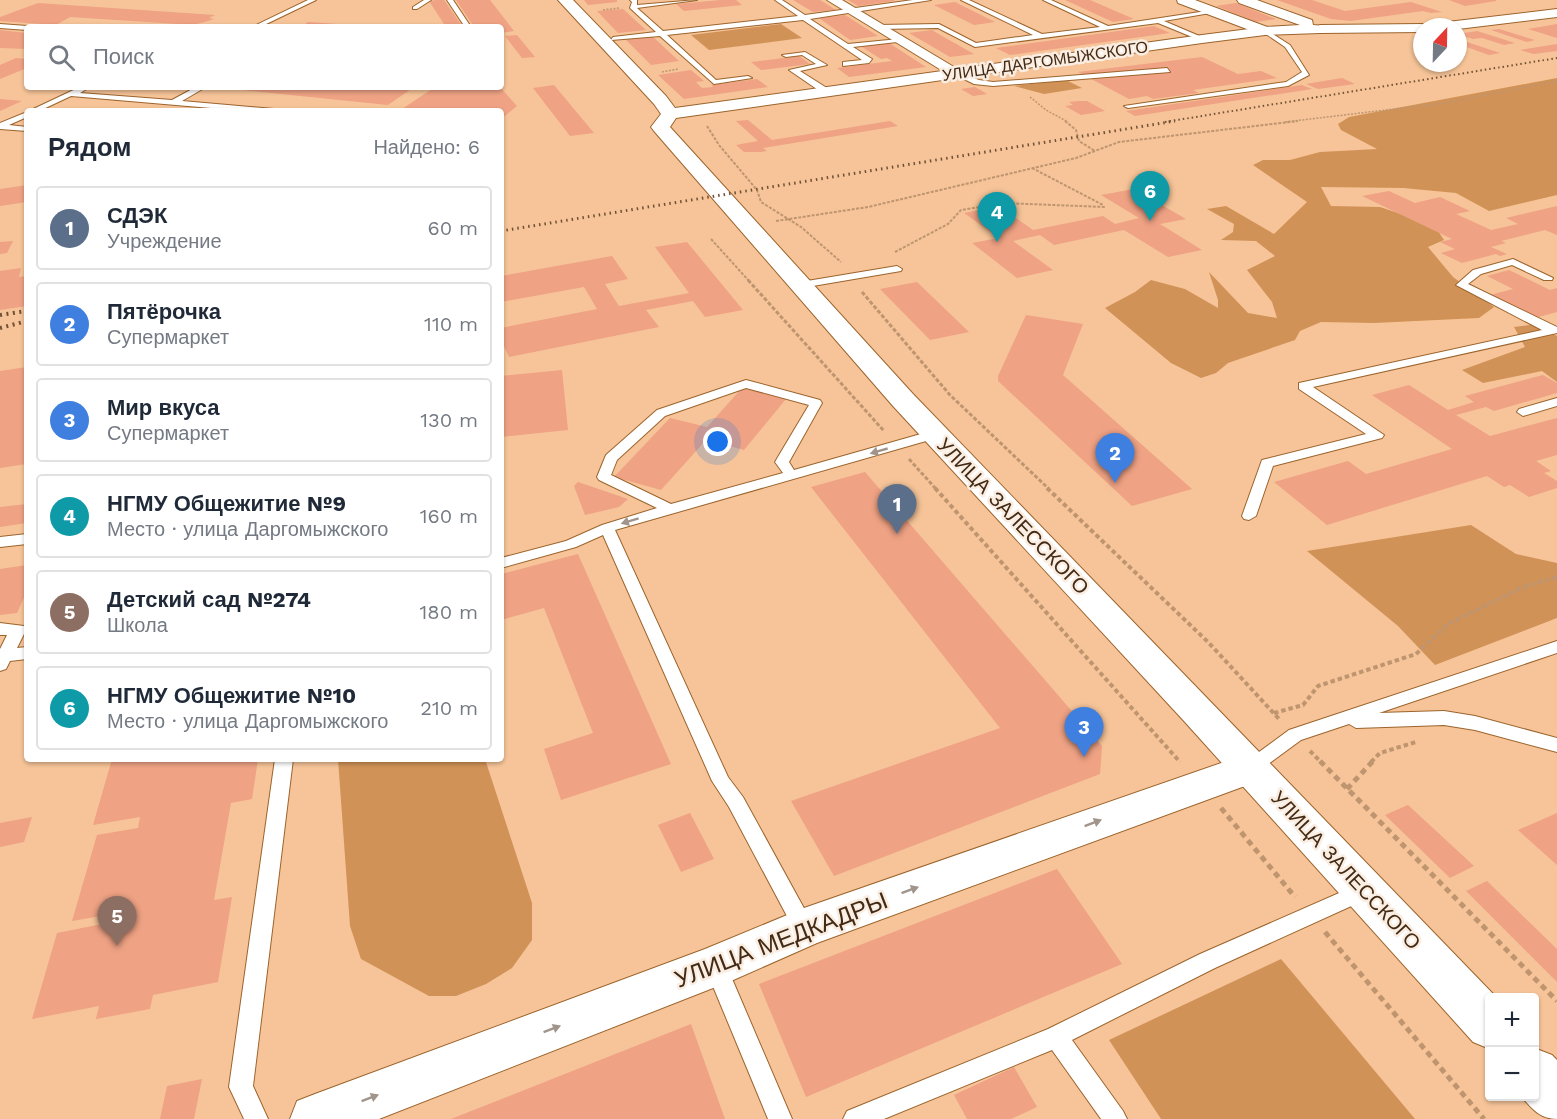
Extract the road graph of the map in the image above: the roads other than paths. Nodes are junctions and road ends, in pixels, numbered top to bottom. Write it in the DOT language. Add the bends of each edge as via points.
graph roads {
  1 [pos="313,0"];
  2 [pos="428,0"];
  3 [pos="450,0"];
  4 [pos="565,0"];
  5 [pos="694,0"];
  6 [pos="778,0"];
  7 [pos="833,0"];
  8 [pos="928,0"];
  9 [pos="964,0"];
  10 [pos="1046,0"];
  11 [pos="1183,0"];
  12 [pos="1244,0"];
  13 [pos="632,3"];
  14 [pos="415,8"];
  15 [pos="851,11"];
  16 [pos="1213,12"];
  17 [pos="1557,13"];
  18 [pos="805,18"];
  19 [pos="1159,21"];
  20 [pos="261,24"];
  21 [pos="466,24"];
  22 [pos="1467,24"];
  23 [pos="0,26"];
  24 [pos="878,27"];
  25 [pos="24,28"];
  26 [pos="1108,28"];
  27 [pos="1320,28"];
  28 [pos="1413,28"];
  29 [pos="1265,31"];
  30 [pos="662,34"];
  31 [pos="1041,36"];
  32 [pos="613,39"];
  33 [pos="1202,39"];
  34 [pos="897,40"];
  35 [pos="847,46"];
  36 [pos="786,55"];
  37 [pos="846,64"];
  38 [pos="1167,70"];
  39 [pos="956,73"];
  40 [pos="748,78"];
  41 [pos="79,90"];
  42 [pos="196,90"];
  43 [pos="827,92"];
  44 [pos="70,94"];
  45 [pos="174,102"];
  46 [pos="1128,106"];
  47 [pos="40,108"];
  48 [pos="241,108"];
  49 [pos="670,114"];
  50 [pos="24,115"];
  51 [pos="0,120"];
  52 [pos="12,121"];
  53 [pos="0,126"];
  54 [pos="24,129"];
  55 [pos="897,269"];
  56 [pos="1548,278"];
  57 [pos="801,285"];
  58 [pos="1555,331"];
  59 [pos="1557,402"];
  60 [pos="1522,412"];
  61 [pos="935,434"];
  62 [pos="792,476"];
  63 [pos="670,509"];
  64 [pos="1249,516"];
  65 [pos="607,528"];
  66 [pos="24,539"];
  67 [pos="0,542"];
  68 [pos="504,561"];
  69 [pos="0,629"];
  70 [pos="1557,647"];
  71 [pos="24,654"];
  72 [pos="2,660"];
  73 [pos="1338,722"];
  74 [pos="1557,745"];
  75 [pos="284,762"];
  76 [pos="1250,768"];
  77 [pos="1365,891"];
  78 [pos="804,928"];
  79 [pos="715,966"];
  80 [pos="1485,1020"];
  81 [pos="1056,1036"];
  82 [pos="1539,1078"];
  83 [pos="1557,1097"];
  84 [pos="256,1119"];
  85 [pos="315,1119"];
  86 [pos="780,1119"];
  87 [pos="855,1119"];
  88 [pos="1115,1119"];
  1 -- 20 [label="lane"];
  2 -- 14 [label="lane"];
  3 -- 21 [label="lane"];
  4 -- 49 [label="main road"];
  5 -- 13 [label="lane"];
  6 -- 18 [label="lane"];
  7 -- 15 [label="street"];
  8 -- 15 [label="lane"];
  9 -- 31 [label="lane"];
  10 -- 26 [label="lane"];
  11 -- 16 [label="street"];
  12 -- 27 [label="main road"];
  13 -- 30 [label="lane"];
  15 -- 18 [label="lane"];
  15 -- 24 [label="street"];
  16 -- 19 [label="lane"];
  16 -- 29 [label="street"];
  17 -- 22 [label="street"];
  18 -- 30 [label="lane"];
  18 -- 35 [label="lane"];
  19 -- 26 [label="lane"];
  19 -- 33 [label="lane"];
  23 -- 25 [label="lane"];
  24 -- 31 [label="lane" via="939,26 975,45"];
  24 -- 34 [label="street"];
  26 -- 31 [label="lane"];
  27 -- 28 [label="street, УЛИЦА ДАРГОМЫЖСКОГО"];
  27 -- 29 [label="main road, УЛИЦА ДАРГОМЫЖСКОГО"];
  29 -- 33 [label="main road, УЛИЦА ДАРГОМЫЖСКОГО"];
  29 -- 46 [label="lane" via="1287,46 1306,73 1288,84"];
  30 -- 32 [label="lane"];
  30 -- 40 [label="lane" via="714,82"];
  33 -- 39 [label="main road, УЛИЦА ДАРГОМЫЖСКОГО"];
  34 -- 35 [label="lane"];
  34 -- 39 [label="street"];
  35 -- 37 [label="lane" via="869,61"];
  36 -- 43 [label="lane" via="803,52 823,65 794,70"];
  38 -- 39 [label="lane" via="993,84"];
  39 -- 43 [label="main road, УЛИЦА ДАРГОМЫЖСКОГО"];
  41 -- 44 [label="lane"];
  42 -- 45 [label="lane"];
  43 -- 49 [label="main road, УЛИЦА ДАРГОМЫЖСКОГО"];
  44 -- 45 [label="lane"];
  44 -- 47 [label="lane"];
  45 -- 48 [label="lane"];
  49 -- 57 [label="main road, УЛИЦА ЗАЛЕССКОГО" via="660,127"];
  50 -- 52 [label="lane"];
  51 -- 52 [label="lane"];
  52 -- 53 [label="lane"];
  53 -- 54 [label="lane"];
  55 -- 57 [label="lane"];
  56 -- 58 [label="lane" via="1513,262 1477,272 1461,285"];
  57 -- 61 [label="main road, УЛИЦА ЗАЛЕССКОГО"];
  58 -- 64 [label="lane" via="1303,386 1377,435 1267,463"];
  59 -- 60 [label="lane"];
  61 -- 62 [label="lane, one-way"];
  61 -- 76 [label="main road, УЛИЦА ЗАЛЕССКОГО"];
  62 -- 63 [label="lane"];
  62 -- 63 [label="lane" via="782,462 816,403 746,384 660,413 611,458 604,477"];
  63 -- 65 [label="lane, one-way"];
  65 -- 68 [label="lane" via="571,544"];
  65 -- 78 [label="lane" via="721,781"];
  66 -- 67 [label="lane"];
  69 -- 72 [label="lane" via="18,630"];
  70 -- 73 [label="lane"];
  71 -- 72 [label="lane"];
  73 -- 74 [label="lane" via="1444,718"];
  73 -- 76 [label="lane" via="1295,735"];
  75 -- 84 [label="lane" via="242,1088"];
  76 -- 77 [label="main road, УЛИЦА ЗАЛЕССКОГО"];
  78 -- 76 [label="street, УЛИЦА МЕДКАДРЫ, one-way"];
  77 -- 80 [label="main road, УЛИЦА ЗАЛЕССКОГО"];
  77 -- 81 [label="lane" via="1149,987"];
  78 -- 79 [label="street, УЛИЦА МЕДКАДРЫ"];
  85 -- 79 [label="street, УЛИЦА МЕДКАДРЫ, one-way"];
  79 -- 86 [label="lane"];
  81 -- 87 [label="lane"];
  81 -- 88 [label="lane"];
  82 -- 83 [label="main road"];
}
